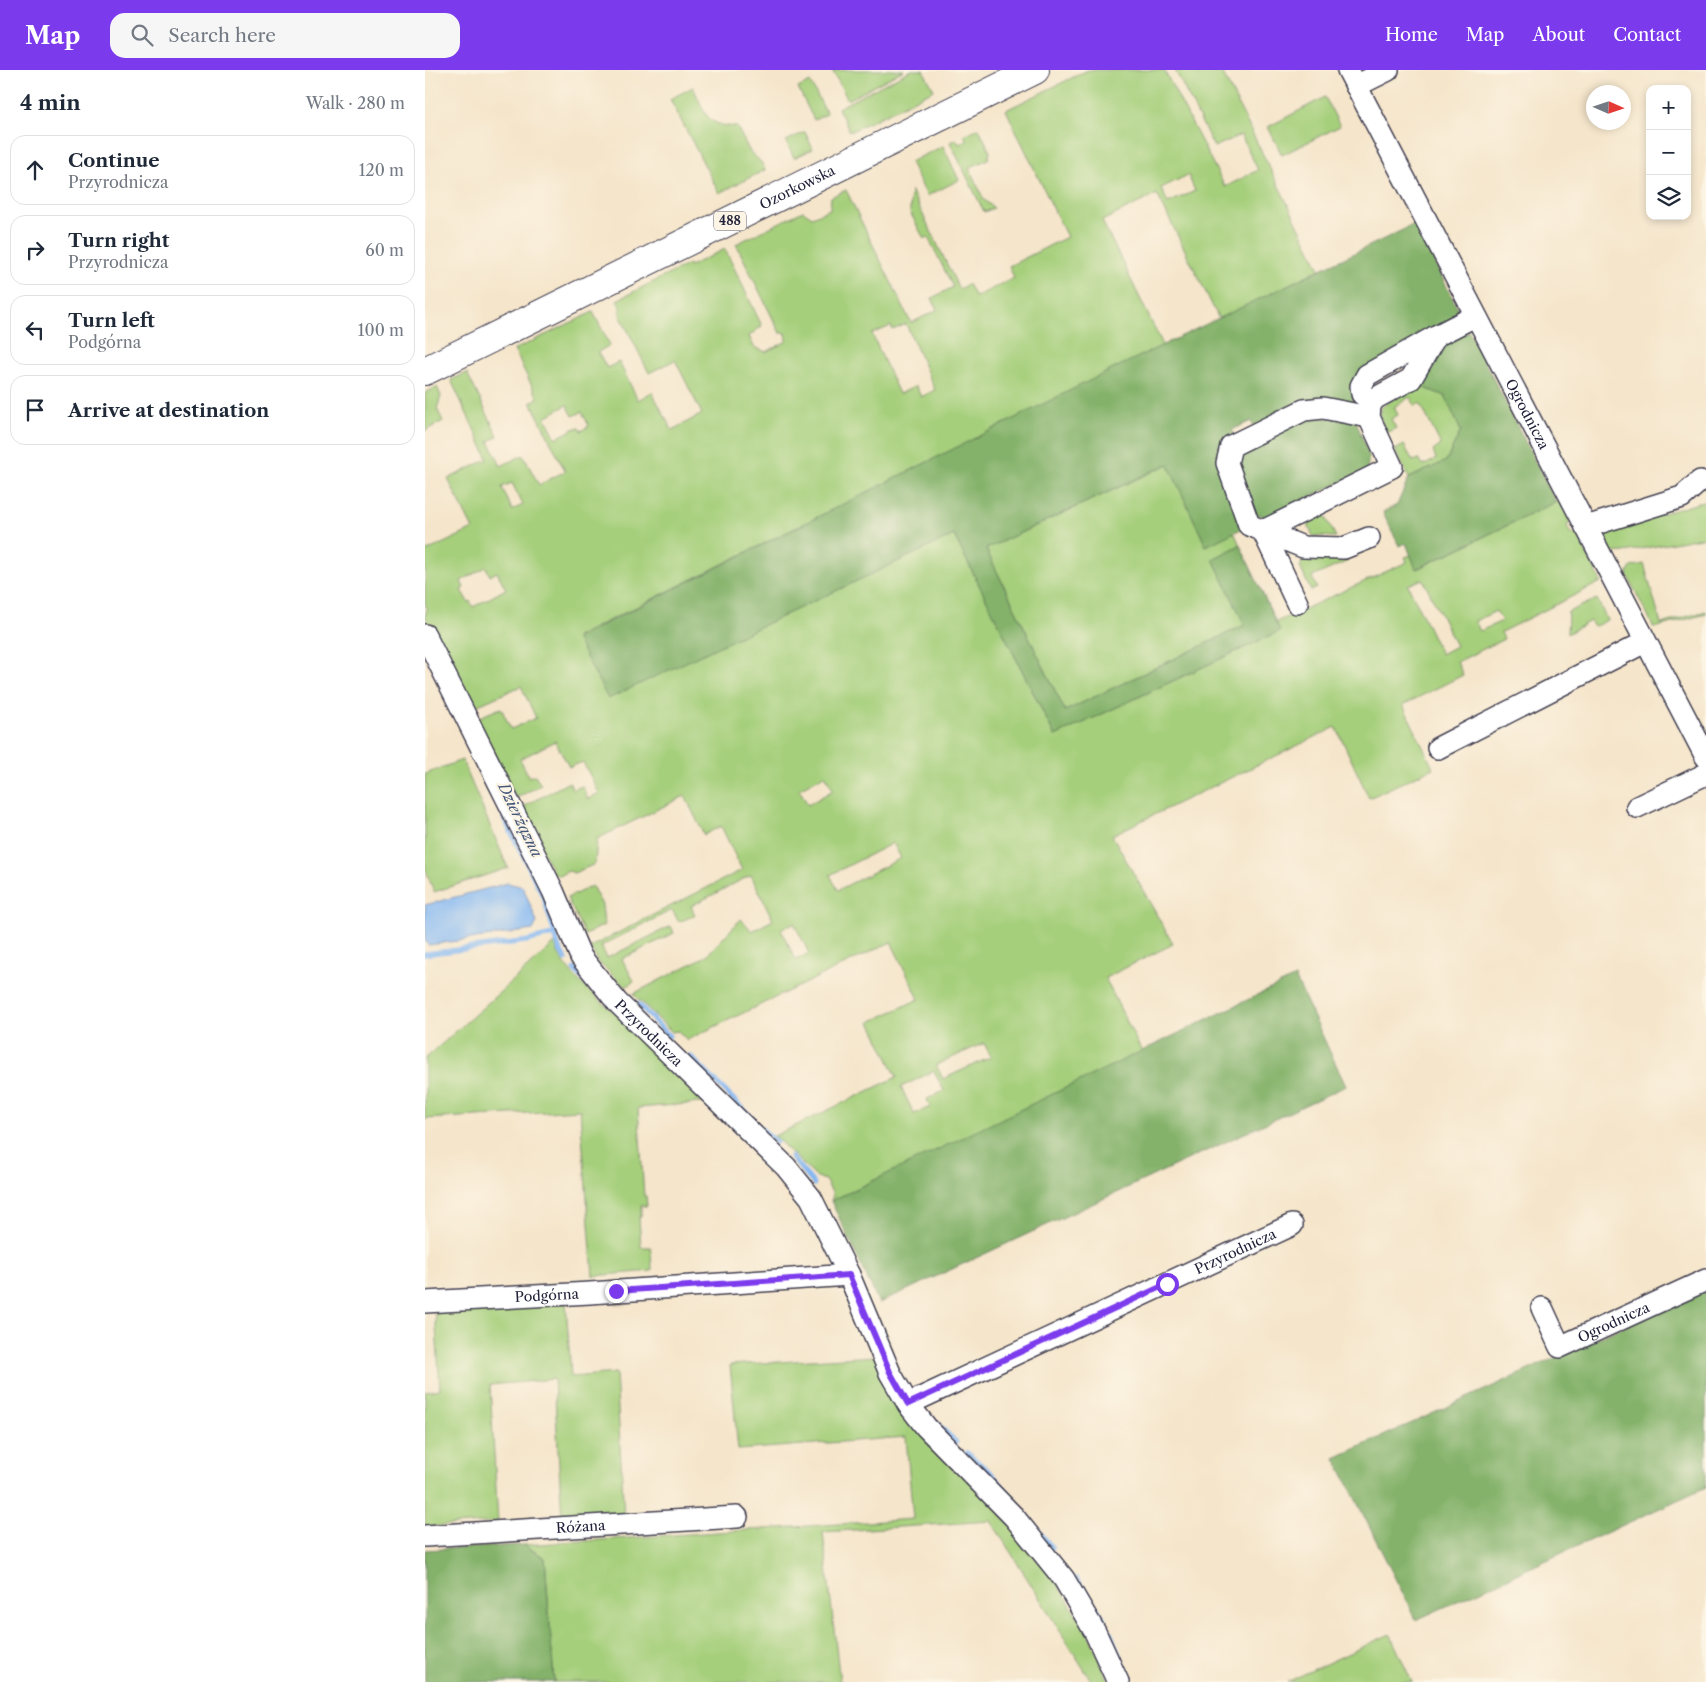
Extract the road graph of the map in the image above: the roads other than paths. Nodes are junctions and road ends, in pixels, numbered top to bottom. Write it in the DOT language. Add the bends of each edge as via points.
graph roads {
  1 [pos="1035,70"];
  2 [pos="1388,70"];
  3 [pos="1352,78"];
  4 [pos="1475,316"];
  5 [pos="425,371"];
  6 [pos="1372,408"];
  7 [pos="1700,481"];
  8 [pos="1586,527"];
  9 [pos="1263,531"];
  10 [pos="1369,538"];
  11 [pos="1297,603"];
  12 [pos="425,635"];
  13 [pos="1645,642"];
  14 [pos="1438,748"];
  15 [pos="1706,757"];
  16 [pos="1706,774"];
  17 [pos="1637,807"];
  18 [pos="1292,1225"];
  19 [pos="849,1275"];
  20 [pos="1706,1280"];
  21 [pos="425,1302"];
  22 [pos="1542,1308"];
  23 [pos="908,1404"];
  24 [pos="737,1517"];
  25 [pos="425,1536"];
  26 [pos="1118,1682"];
  1 -- 5 [label="main road, Ozorkowska / 488"];
  2 -- 3 [label="street"];
  3 -- 4 [label="street, Ogrodnicza"];
  4 -- 6 [label="street" via="1436,336 1411,379"];
  4 -- 8 [label="street, Ogrodnicza"];
  6 -- 9 [label="street" via="1391,467"];
  6 -- 9 [label="street" via="1304,410 1231,446 1227,462 1249,525"];
  7 -- 8 [label="street" via="1682,497"];
  8 -- 13 [label="street, Ogrodnicza"];
  9 -- 10 [label="street" via="1303,547 1344,548"];
  9 -- 11 [label="street"];
  12 -- 19 [label="street, Przyrodnicza" via="553,890 581,957 617,1002 786,1167 811,1198"];
  13 -- 14 [label="street"];
  13 -- 15 [label="street, Ogrodnicza"];
  16 -- 17 [label="street"];
  18 -- 23 [label="street, Przyrodnicza"];
  19 -- 21 [label="street, Podgórna"];
  19 -- 23 [label="street, Przyrodnicza" via="890,1372"];
  20 -- 22 [label="street, Ogrodnicza" via="1560,1347"];
  23 -- 26 [label="street, Przyrodnicza" via="925,1427 1014,1517 1064,1579 1095,1632"];
  24 -- 25 [label="street, Różana"];
}
